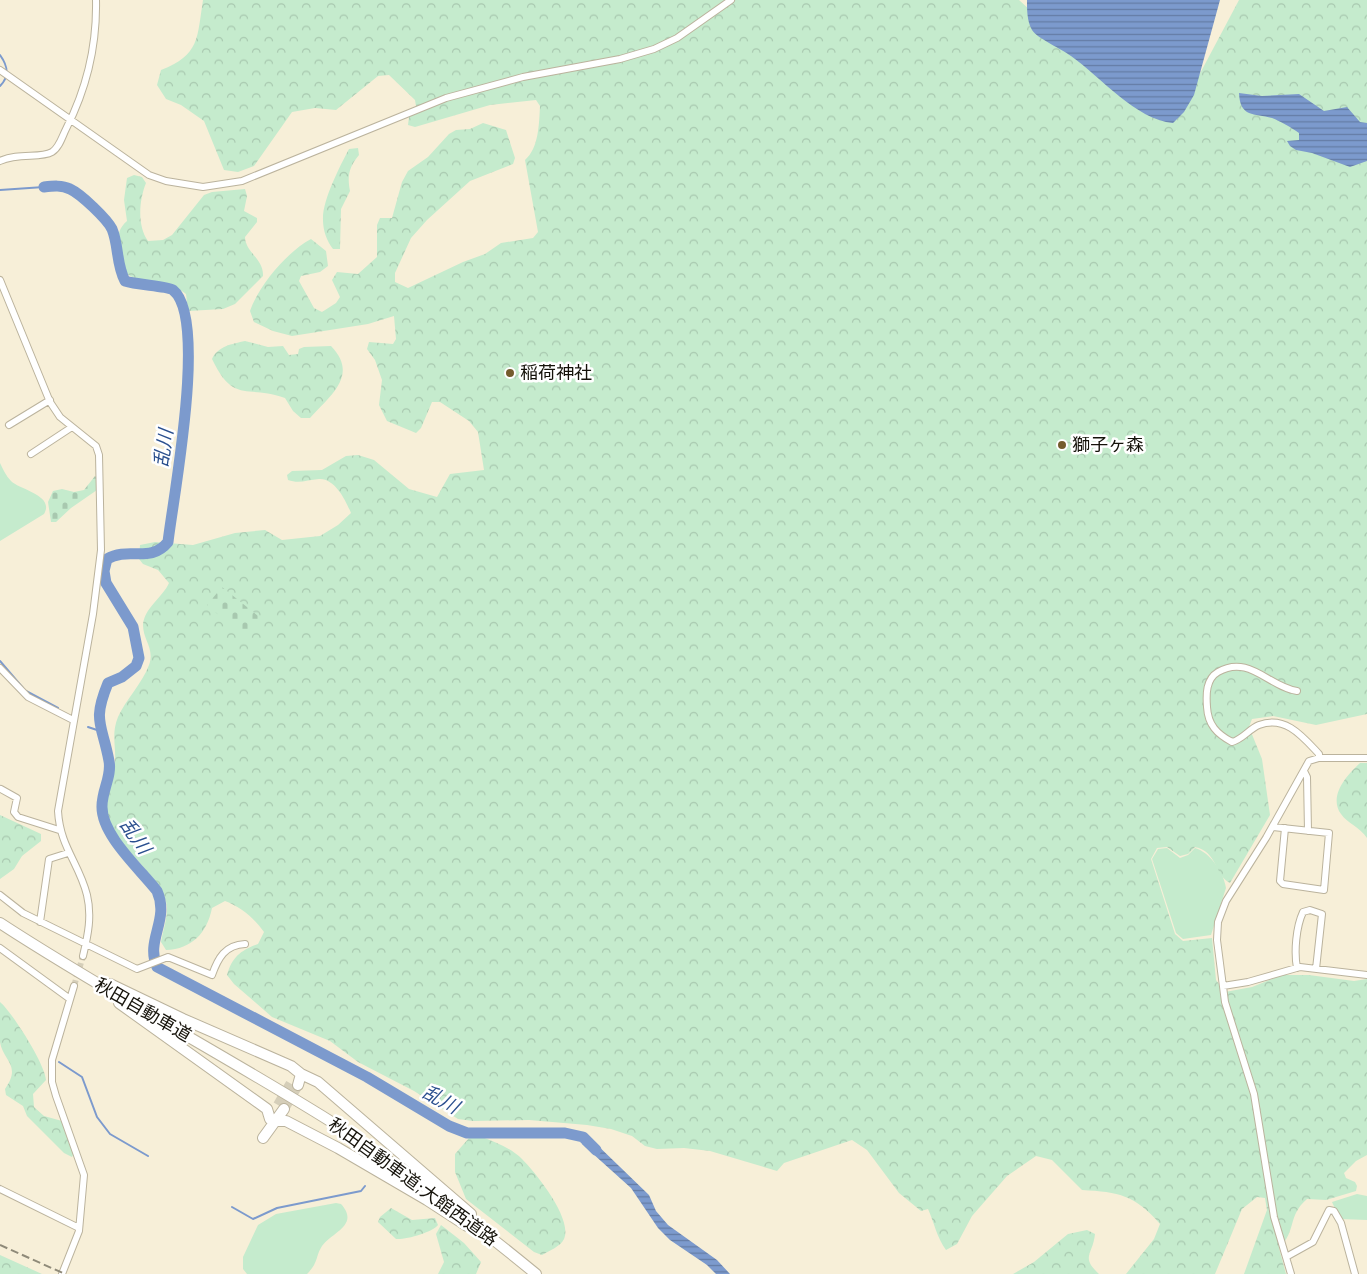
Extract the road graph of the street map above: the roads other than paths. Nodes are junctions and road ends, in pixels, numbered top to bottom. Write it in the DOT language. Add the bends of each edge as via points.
graph roads {
  1 [pos="96,0"];
  2 [pos="732,0"];
  3 [pos="0,70"];
  4 [pos="71,119"];
  5 [pos="0,161"];
  6 [pos="0,280"];
  7 [pos="50,400"];
  8 [pos="9,425"];
  9 [pos="72,427"];
  10 [pos="31,454"];
  11 [pos="0,668"];
  12 [pos="1297,691"];
  13 [pos="73,720"];
  14 [pos="1320,758"];
  15 [pos="1367,758"];
  16 [pos="1304,771"];
  17 [pos="1,789"];
  18 [pos="1273,827"];
  19 [pos="1285,828"];
  20 [pos="59,830"];
  21 [pos="1308,831"];
  22 [pos="68,853"];
  23 [pos="0,895"];
  24 [pos="40,922"];
  25 [pos="0,923"];
  26 [pos="86,943"];
  27 [pos="245,944"];
  28 [pos="0,948"];
  29 [pos="46,953"];
  30 [pos="82,956"];
  31 [pos="1297,968"];
  32 [pos="1316,969"];
  33 [pos="1367,975"];
  34 [pos="74,986"];
  35 [pos="1223,986"];
  36 [pos="70,999"];
  37 [pos="288,1095"];
  38 [pos="281,1107"];
  39 [pos="272,1120"];
  40 [pos="262,1136"];
  41 [pos="0,1189"];
  42 [pos="79,1228"];
  43 [pos="1286,1257"];
  44 [pos="62,1274"];
  45 [pos="536,1274"];
  46 [pos="1291,1274"];
  47 [pos="1356,1274"];
  1 -- 4 [label="street" via="94,51"];
  2 -- 4 [label="street" via="677,38 654,49 446,98 242,181 224,185 184,185 149,175"];
  3 -- 4 [label="street"];
  4 -- 5 [label="street" via="56,149 50,153 20,154"];
  6 -- 7 [label="street"];
  7 -- 8 [label="street"];
  7 -- 9 [label="street" via="60,417"];
  9 -- 10 [label="street"];
  9 -- 13 [label="street" via="96,446 99,455 102,521 93,614"];
  11 -- 13 [label="street" via="28,697"];
  12 -- 14 [label="street" via="1288,690 1245,666 1230,667 1214,675 1208,684 1207,716 1219,735 1232,742 1260,725 1288,726 1297,731"];
  13 -- 20 [label="street" via="59,799"];
  14 -- 15 [label="street"];
  14 -- 16 [label="street" via="1310,761"];
  16 -- 18 [label="street"];
  16 -- 21 [label="street" via="1307,777"];
  17 -- 20 [label="street" via="17,798 14,812 18,817"];
  18 -- 19 [label="street"];
  18 -- 35 [label="street" via="1226,901 1218,922"];
  19 -- 21 [label="street"];
  19 -- 21 [label="street" via="1280,882 1324,890 1329,833"];
  20 -- 22 [label="street"];
  22 -- 24 [label="street" via="49,860"];
  22 -- 26 [label="street" via="87,894 90,919"];
  23 -- 24 [label="street"];
  24 -- 26 [label="street"];
  25 -- 29 [label="highway, 秋田自動車道"];
  26 -- 27 [label="street" via="137,969 164,957 212,975 218,958 225,951 235,944"];
  26 -- 30 [label="street"];
  28 -- 36 [label="street"];
  29 -- 37 [label="highway, 秋田自動車道"];
  29 -- 39 [label="highway" via="262,1106"];
  29 -- 45 [label="highway" via="183,1019 291,1066 297,1080 310,1077"];
  31 -- 32 [label="street"];
  31 -- 32 [label="street" via="1300,917 1302,912 1310,910 1322,914"];
  31 -- 35 [label="street"];
  32 -- 33 [label="street"];
  34 -- 36 [label="street"];
  35 -- 43 [label="street" via="1254,1094 1274,1217"];
  36 -- 42 [label="street" via="52,1060 52,1082 84,1174"];
  37 -- 45 [label="highway, 秋田自動車道;大館西道路" via="420,1184"];
  38 -- 39 [label="highway"];
  39 -- 40 [label="highway"];
  39 -- 45 [label="highway" via="286,1121 419,1195"];
  41 -- 42 [label="street"];
  42 -- 44 [label="street"];
  43 -- 46 [label="street"];
  43 -- 47 [label="street" via="1313,1242 1329,1210 1334,1211 1341,1223"];
}
